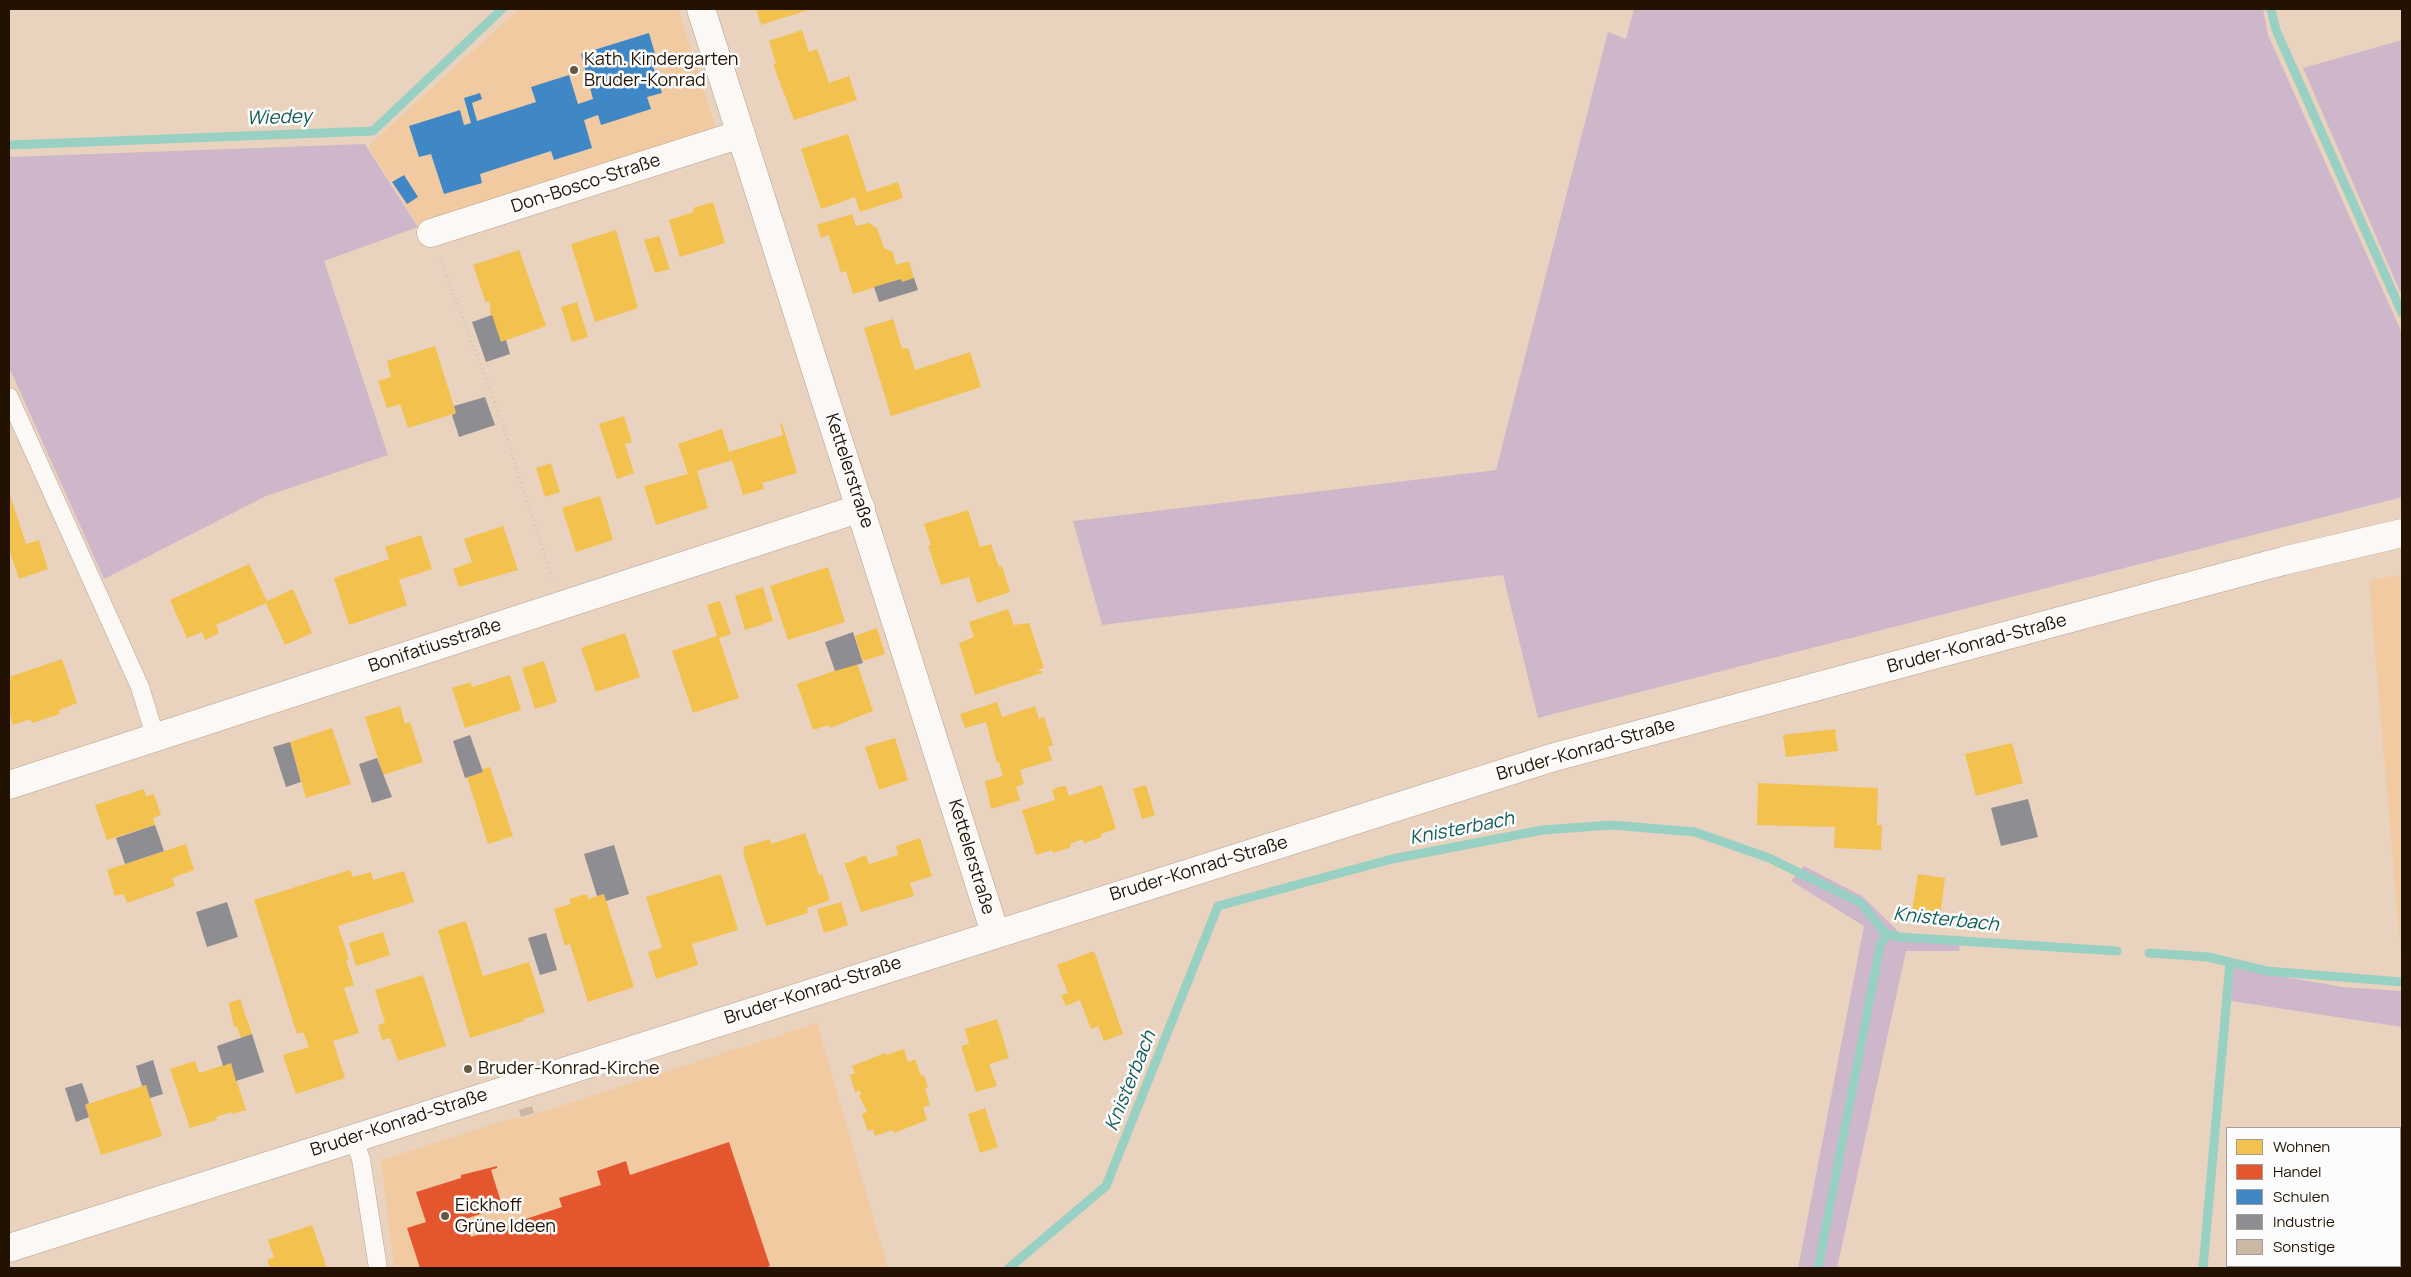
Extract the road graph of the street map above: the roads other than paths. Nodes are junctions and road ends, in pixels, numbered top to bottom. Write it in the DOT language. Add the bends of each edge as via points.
graph roads {
  1 [pos="701,9"];
  2 [pos="741,134"];
  3 [pos="431,233"];
  4 [pos="9,397"];
  5 [pos="861,508"];
  6 [pos="2402,533"];
  7 [pos="155,736"];
  8 [pos="9,784"];
  9 [pos="995,933"];
  10 [pos="353,1137"];
  11 [pos="9,1248"];
  12 [pos="378,1268"];
  1 -- 2 [label="street, Kettelerstraße"];
  2 -- 3 [label="street, Don-Bosco-Straße"];
  2 -- 5 [label="street, Kettelerstraße"];
  4 -- 7 [label="lane" via="140,687"];
  5 -- 7 [label="street, Bonifatiusstraße"];
  5 -- 9 [label="street, Kettelerstraße"];
  6 -- 9 [label="street, Bruder-Konrad-Straße" via="2283,561 1551,758"];
  7 -- 8 [label="street, Bonifatiusstraße"];
  9 -- 10 [label="street, Bruder-Konrad-Straße"];
  10 -- 11 [label="street, Bruder-Konrad-Straße"];
  10 -- 12 [label="lane" via="362,1159"];
}
